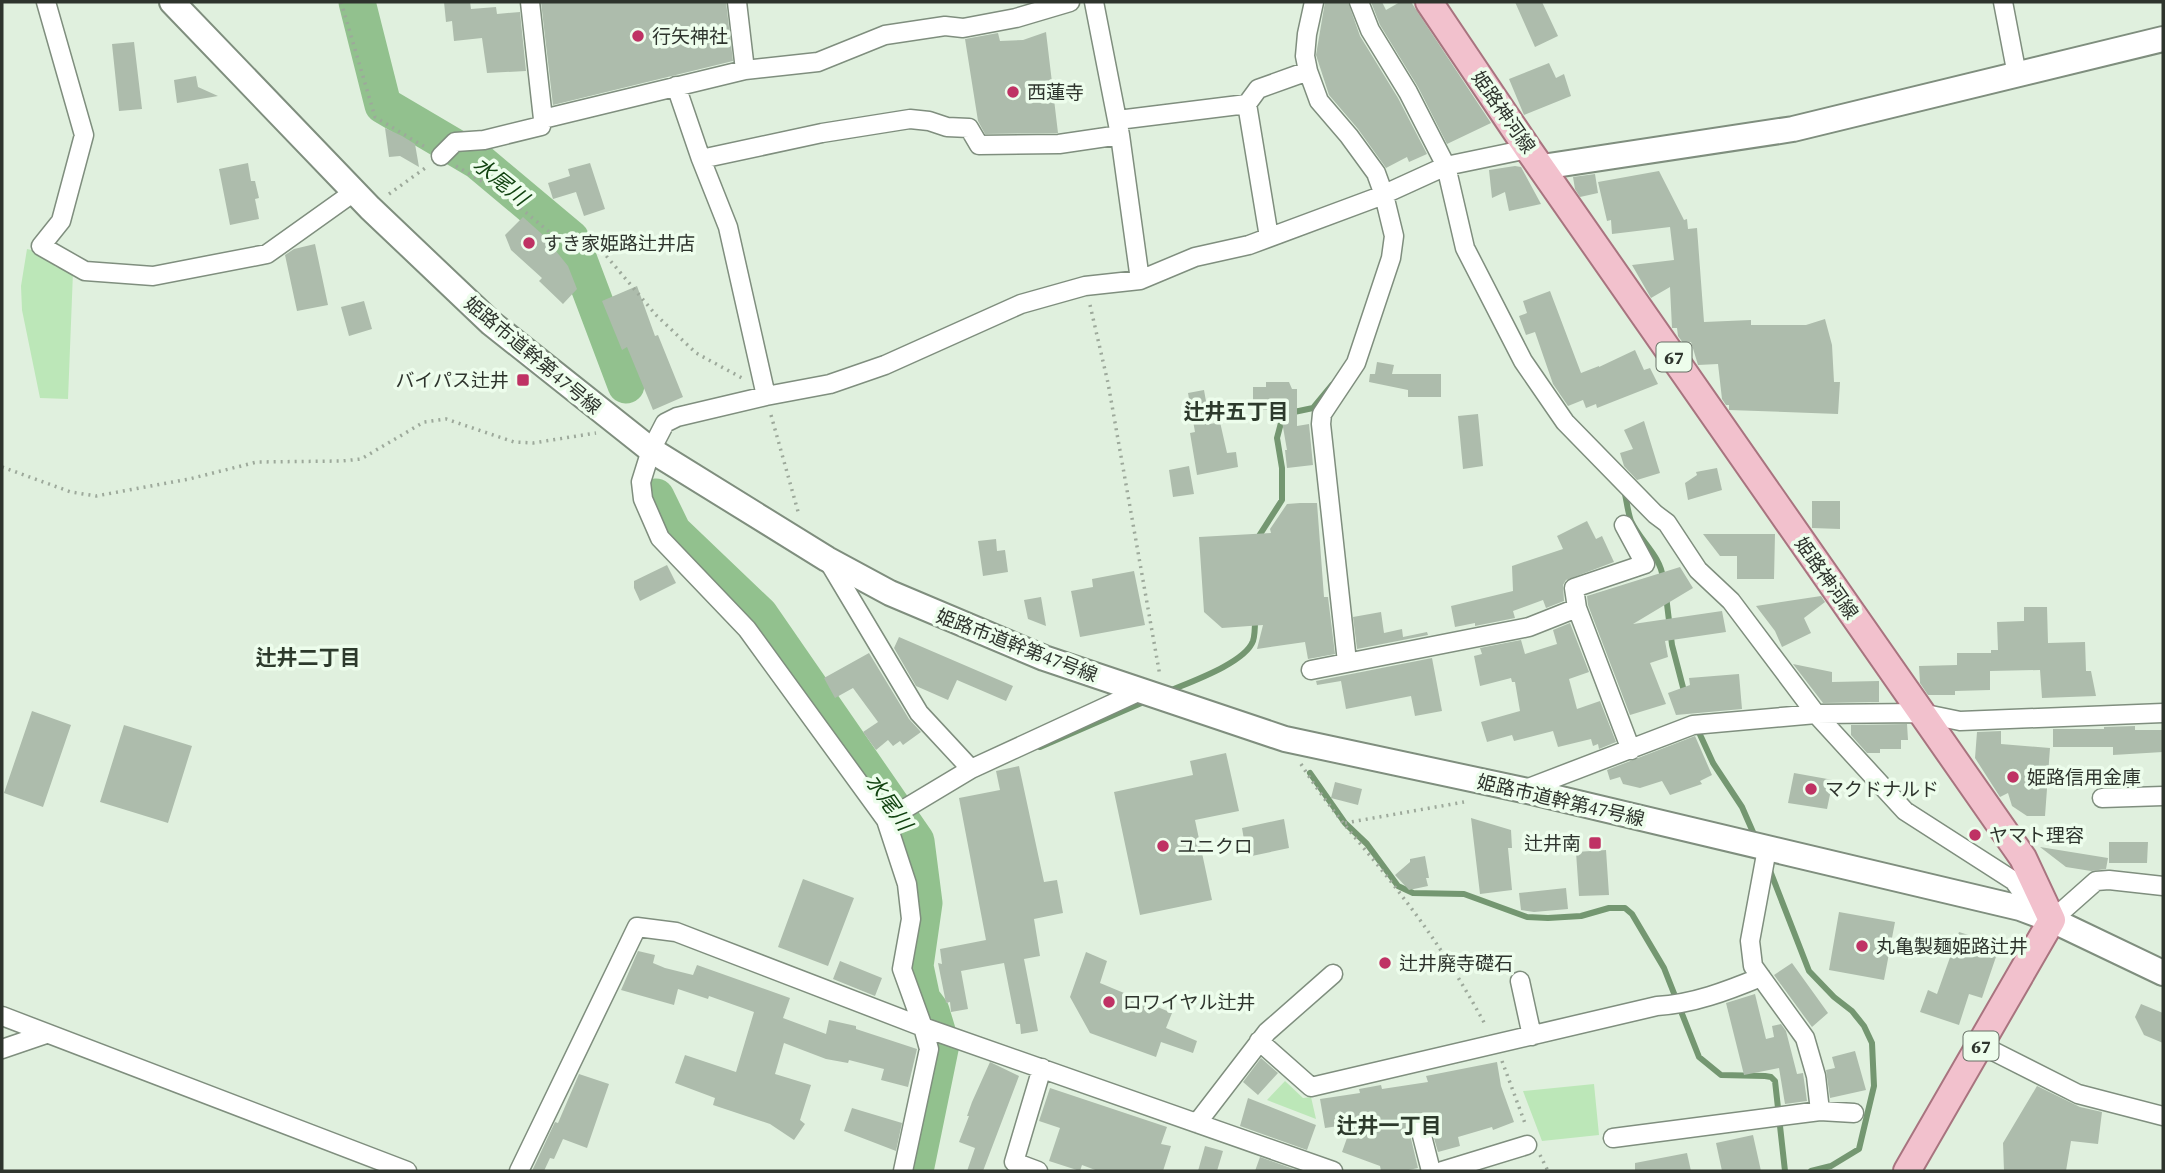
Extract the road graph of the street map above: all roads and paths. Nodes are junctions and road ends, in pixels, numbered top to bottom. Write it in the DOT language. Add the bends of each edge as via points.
graph roads {
  1 [pos="46,2"];
  2 [pos="172,2"];
  3 [pos="341,2"];
  4 [pos="530,2"];
  5 [pos="737,2"];
  6 [pos="1070,2"];
  7 [pos="1094,2"];
  8 [pos="1314,2"];
  9 [pos="1359,2"];
  10 [pos="1429,2"];
  11 [pos="2003,2"];
  12 [pos="2163,39"];
  13 [pos="745,70"];
  14 [pos="1308,71"];
  15 [pos="2017,75"];
  16 [pos="676,86"];
  17 [pos="1247,104"];
  18 [pos="543,119"];
  19 [pos="1119,127"];
  20 [pos="441,156"];
  21 [pos="1535,158"];
  22 [pos="701,159"];
  23 [pos="1446,166"];
  24 [pos="1384,195"];
  25 [pos="362,200"];
  26 [pos="1269,237"];
  27 [pos="1140,280"];
  28 [pos="1085,286"];
  29 [pos="766,396"];
  30 [pos="622,429"];
  31 [pos="651,450"];
  32 [pos="2,467"];
  33 [pos="1624,525"];
  34 [pos="817,553"];
  35 [pos="1577,608"];
  36 [pos="1348,662"];
  37 [pos="1311,670"];
  38 [pos="1140,691"];
  39 [pos="1165,699"];
  40 [pos="1921,713"];
  41 [pos="2163,713"];
  42 [pos="1816,714"];
  43 [pos="1285,739"];
  44 [pos="1630,750"];
  45 [pos="971,769"];
  46 [pos="1522,790"];
  47 [pos="2163,796"];
  48 [pos="2102,798"];
  49 [pos="1472,800"];
  50 [pos="886,820"];
  51 [pos="1345,823"];
  52 [pos="1767,849"];
  53 [pos="2163,886"];
  54 [pos="2045,917"];
  55 [pos="2163,973"];
  56 [pos="1333,974"];
  57 [pos="1761,977"];
  58 [pos="1520,981"];
  59 [pos="2,1016"];
  60 [pos="923,1027"];
  61 [pos="46,1034"];
  62 [pos="1532,1036"];
  63 [pos="1259,1041"];
  64 [pos="1496,1045"];
  65 [pos="1981,1045"];
  66 [pos="2,1049"];
  67 [pos="1042,1068"];
  68 [pos="1820,1111"];
  69 [pos="1854,1114"];
  70 [pos="2163,1116"];
  71 [pos="1197,1123"];
  72 [pos="1419,1124"];
  73 [pos="1613,1138"];
  74 [pos="1531,1142"];
  75 [pos="1308,1167"];
  76 [pos="389,1168"];
  77 [pos="407,1171"];
  78 [pos="519,1171"];
  79 [pos="903,1171"];
  80 [pos="1038,1171"];
  81 [pos="1333,1171"];
  82 [pos="1431,1171"];
  83 [pos="1442,1171"];
  84 [pos="1548,1171"];
  85 [pos="1907,1171"];
  1 -- 25 [label="street" via="84,135 61,221 41,246 85,271 153,276 267,254"];
  2 -- 25 [label="street, 姫路市道幹第47号線"];
  3 -- 20 [label="path" via="375,117"];
  4 -- 18 [label="street"];
  5 -- 13 [label="street"];
  6 -- 13 [label="street" via="963,28 945,26 885,35 818,62"];
  7 -- 19 [label="street"];
  8 -- 14 [label="street" via="1306,45"];
  9 -- 23 [label="street"];
  10 -- 21 [label="main road, 姫路神河線 / 67"];
  11 -- 15 [label="street"];
  12 -- 15 [label="street"];
  13 -- 16 [label="street"];
  14 -- 17 [label="street" via="1258,89"];
  14 -- 24 [label="street" via="1318,101 1376,173"];
  15 -- 21 [label="street" via="1793,129"];
  16 -- 18 [label="street"];
  16 -- 22 [label="street"];
  17 -- 19 [label="street"];
  17 -- 26 [label="street"];
  18 -- 20 [label="street" via="541,126 455,142"];
  19 -- 22 [label="street" via="1059,144 979,145 969,128 910,119"];
  19 -- 27 [label="street"];
  20 -- 25 [label="path"];
  20 -- 29 [label="path" via="505,195 559,240 593,240 656,315 696,353 736,373"];
  21 -- 23 [label="street"];
  21 -- 40 [label="main road, 姫路神河線 / 67"];
  22 -- 29 [label="street" via="728,227"];
  23 -- 24 [label="street"];
  23 -- 42 [label="street" via="1465,248 1523,360 1565,422 1667,523 1698,570 1731,601"];
  24 -- 26 [label="street"];
  24 -- 36 [label="street" via="1394,236 1391,258 1356,363 1322,414 1321,424"];
  25 -- 30 [label="street, 姫路市道幹第47号線" via="491,323"];
  26 -- 27 [label="street" via="1195,257"];
  27 -- 28 [label="street"];
  28 -- 29 [label="street" via="1021,304 885,365 830,384"];
  28 -- 39 [label="path" via="1108,383"];
  29 -- 31 [label="street" via="677,417 665,423"];
  29 -- 34 [label="path"];
  30 -- 31 [label="street, 姫路市道幹第47号線"];
  30 -- 32 [label="path" via="514,442 446,419 424,422 361,458 257,462 96,496 71,492"];
  31 -- 34 [label="street, 姫路市道幹第47号線"];
  31 -- 50 [label="street" via="641,482 643,499 660,538 747,629"];
  33 -- 35 [label="street" via="1645,564 1574,588"];
  34 -- 38 [label="street, 姫路市道幹第47号線" via="948,619"];
  34 -- 45 [label="street" via="919,713"];
  35 -- 36 [label="street" via="1529,627"];
  35 -- 44 [label="street"];
  36 -- 37 [label="street"];
  38 -- 39 [label="street, 姫路市道幹第47号線"];
  38 -- 45 [label="street"];
  39 -- 43 [label="street, 姫路市道幹第47号線"];
  40 -- 41 [label="street" via="1960,721"];
  40 -- 42 [label="street"];
  40 -- 54 [label="main road, 姫路神河線 / 67" via="2023,858"];
  42 -- 44 [label="street" via="1693,725"];
  42 -- 54 [label="street" via="1905,811 2014,881"];
  43 -- 46 [label="street, 姫路市道幹第47号線"];
  43 -- 51 [label="path" via="1319,793"];
  44 -- 46 [label="street"];
  45 -- 50 [label="street"];
  46 -- 52 [label="street, 姫路市道幹第47号線"];
  47 -- 48 [label="street"];
  49 -- 51 [label="path"];
  50 -- 60 [label="street" via="907,884 911,919 902,969"];
  51 -- 64 [label="path" via="1455,970"];
  52 -- 54 [label="street, 姫路市道幹第47号線"];
  52 -- 57 [label="street" via="1750,941 1753,966"];
  53 -- 54 [label="street" via="2096,881"];
  54 -- 55 [label="street, 姫路市道幹第47号線"];
  54 -- 65 [label="main road, 67"];
  56 -- 63 [label="street"];
  57 -- 62 [label="street" via="1678,1005"];
  57 -- 68 [label="street" via="1805,1038"];
  58 -- 62 [label="street"];
  59 -- 61 [label="street"];
  60 -- 67 [label="street"];
  60 -- 78 [label="street" via="676,932 637,927"];
  60 -- 79 [label="street" via="929,1049"];
  61 -- 66 [label="street"];
  61 -- 76 [label="street"];
  62 -- 64 [label="street"];
  63 -- 64 [label="street" via="1311,1087"];
  63 -- 71 [label="street"];
  64 -- 74 [label="path"];
  65 -- 70 [label="street" via="2078,1094"];
  65 -- 85 [label="main road, 67"];
  67 -- 71 [label="street"];
  67 -- 80 [label="street" via="1014,1162"];
  68 -- 69 [label="street"];
  68 -- 73 [label="street"];
  71 -- 75 [label="street"];
  72 -- 82 [label="street"];
  74 -- 83 [label="street"];
  74 -- 84 [label="path"];
  75 -- 81 [label="street"];
  76 -- 77 [label="street"];
}
